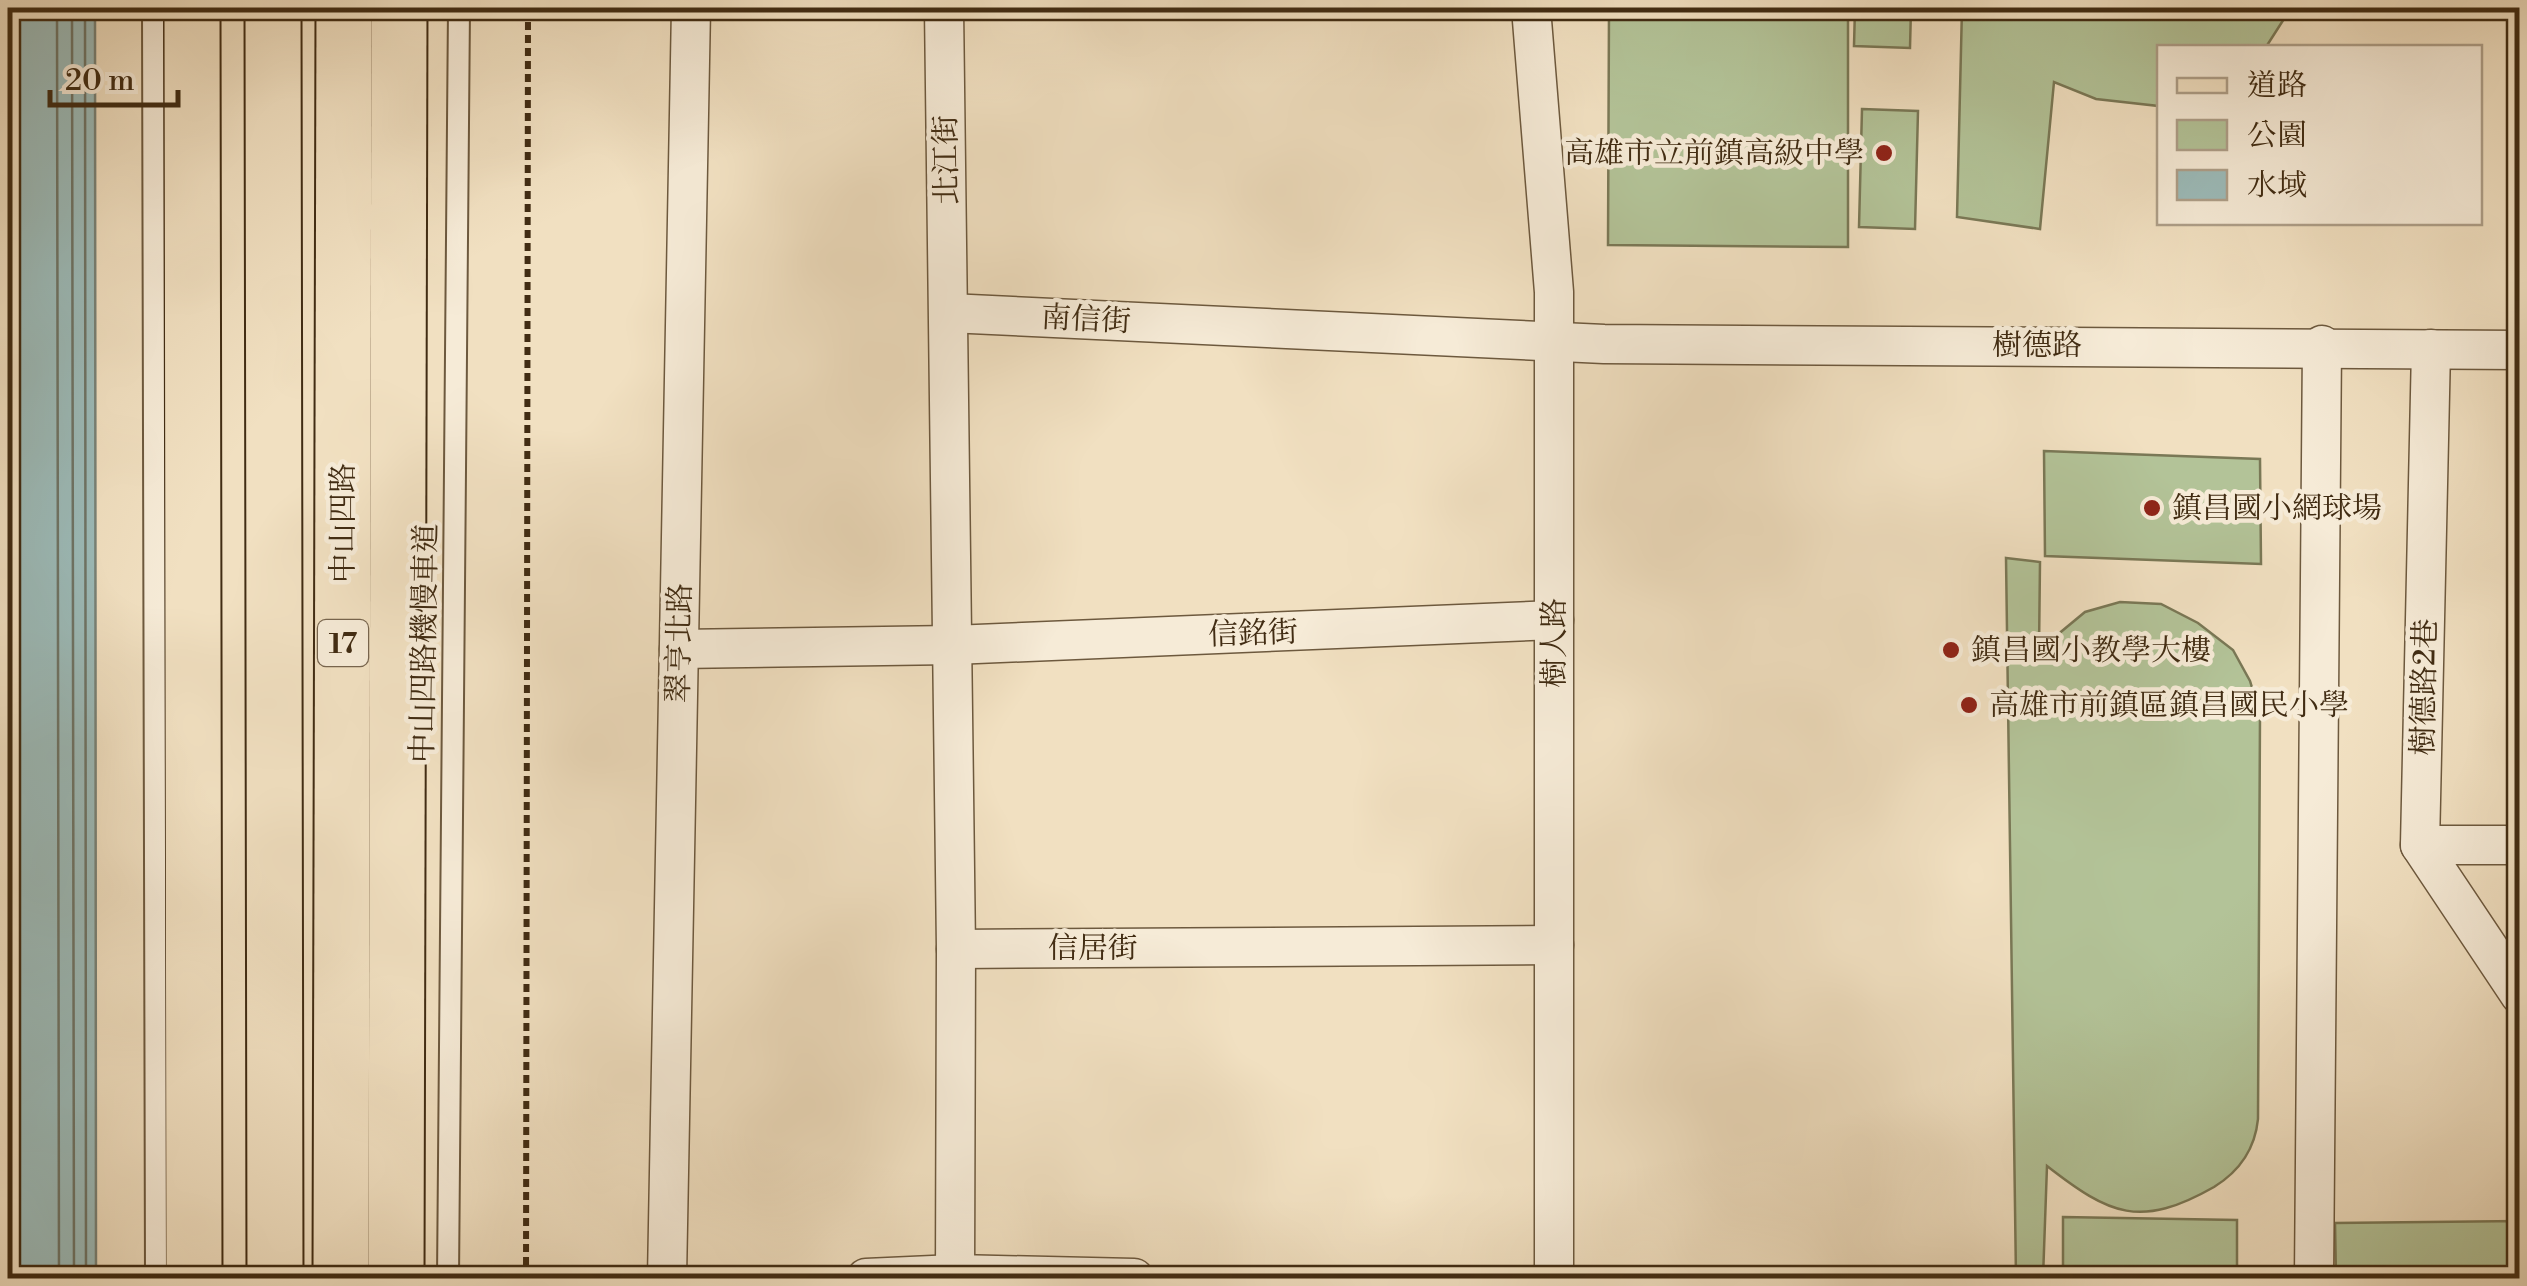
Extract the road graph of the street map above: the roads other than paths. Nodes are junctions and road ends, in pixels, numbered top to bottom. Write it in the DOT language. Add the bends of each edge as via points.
graph roads {
  1 [pos="153,8"];
  2 [pos="192,8"];
  3 [pos="273,8"];
  4 [pos="344,8"];
  5 [pos="399,8"];
  6 [pos="459,8"];
  7 [pos="691,8"];
  8 [pos="944,8"];
  9 [pos="1531,8"];
  10 [pos="949,313"];
  11 [pos="1554,342"];
  12 [pos="2322,345"];
  13 [pos="2432,349"];
  14 [pos="2520,350"];
  15 [pos="1554,620"];
  16 [pos="952,645"];
  17 [pos="679,650"];
  18 [pos="2420,844"];
  19 [pos="2520,846"];
  20 [pos="1554,944"];
  21 [pos="956,949"];
  22 [pos="2520,994"];
  23 [pos="954,1276"];
  24 [pos="156,1278"];
  25 [pos="194,1278"];
  26 [pos="275,1278"];
  27 [pos="341,1278"];
  28 [pos="396,1278"];
  29 [pos="448,1278"];
  30 [pos="667,1278"];
  31 [pos="866,1278"];
  32 [pos="1134,1278"];
  33 [pos="1554,1278"];
  34 [pos="2314,1278"];
  1 -- 24 [label="lane"];
  2 -- 25 [label="main road"];
  3 -- 26 [label="main road, 17"];
  4 -- 27 [label="main road, 中山四路 / 17"];
  5 -- 28 [label="main road, 中山四路 / 17"];
  6 -- 29 [label="lane, 中山四路機慢車道"];
  7 -- 17 [label="street, 翠亨北路"];
  8 -- 10 [label="street, 北江街"];
  9 -- 11 [label="street, 樹人路"];
  10 -- 11 [label="street, 南信街"];
  10 -- 16 [label="street"];
  11 -- 12 [label="street, 樹德路"];
  11 -- 15 [label="street, 樹人路"];
  12 -- 13 [label="street, 樹德路"];
  12 -- 34 [label="street"];
  13 -- 14 [label="street, 樹德路"];
  13 -- 18 [label="street, 樹德路2巷"];
  15 -- 16 [label="street, 信銘街"];
  15 -- 20 [label="street, 樹人路"];
  16 -- 17 [label="street, 信銘街"];
  16 -- 21 [label="street"];
  17 -- 30 [label="street, 翠亨北路"];
  18 -- 19 [label="street"];
  18 -- 22 [label="street"];
  20 -- 21 [label="street, 信居街"];
  20 -- 33 [label="street, 樹人路"];
  21 -- 23 [label="street"];
  23 -- 31 [label="street"];
  23 -- 32 [label="street"];
}
